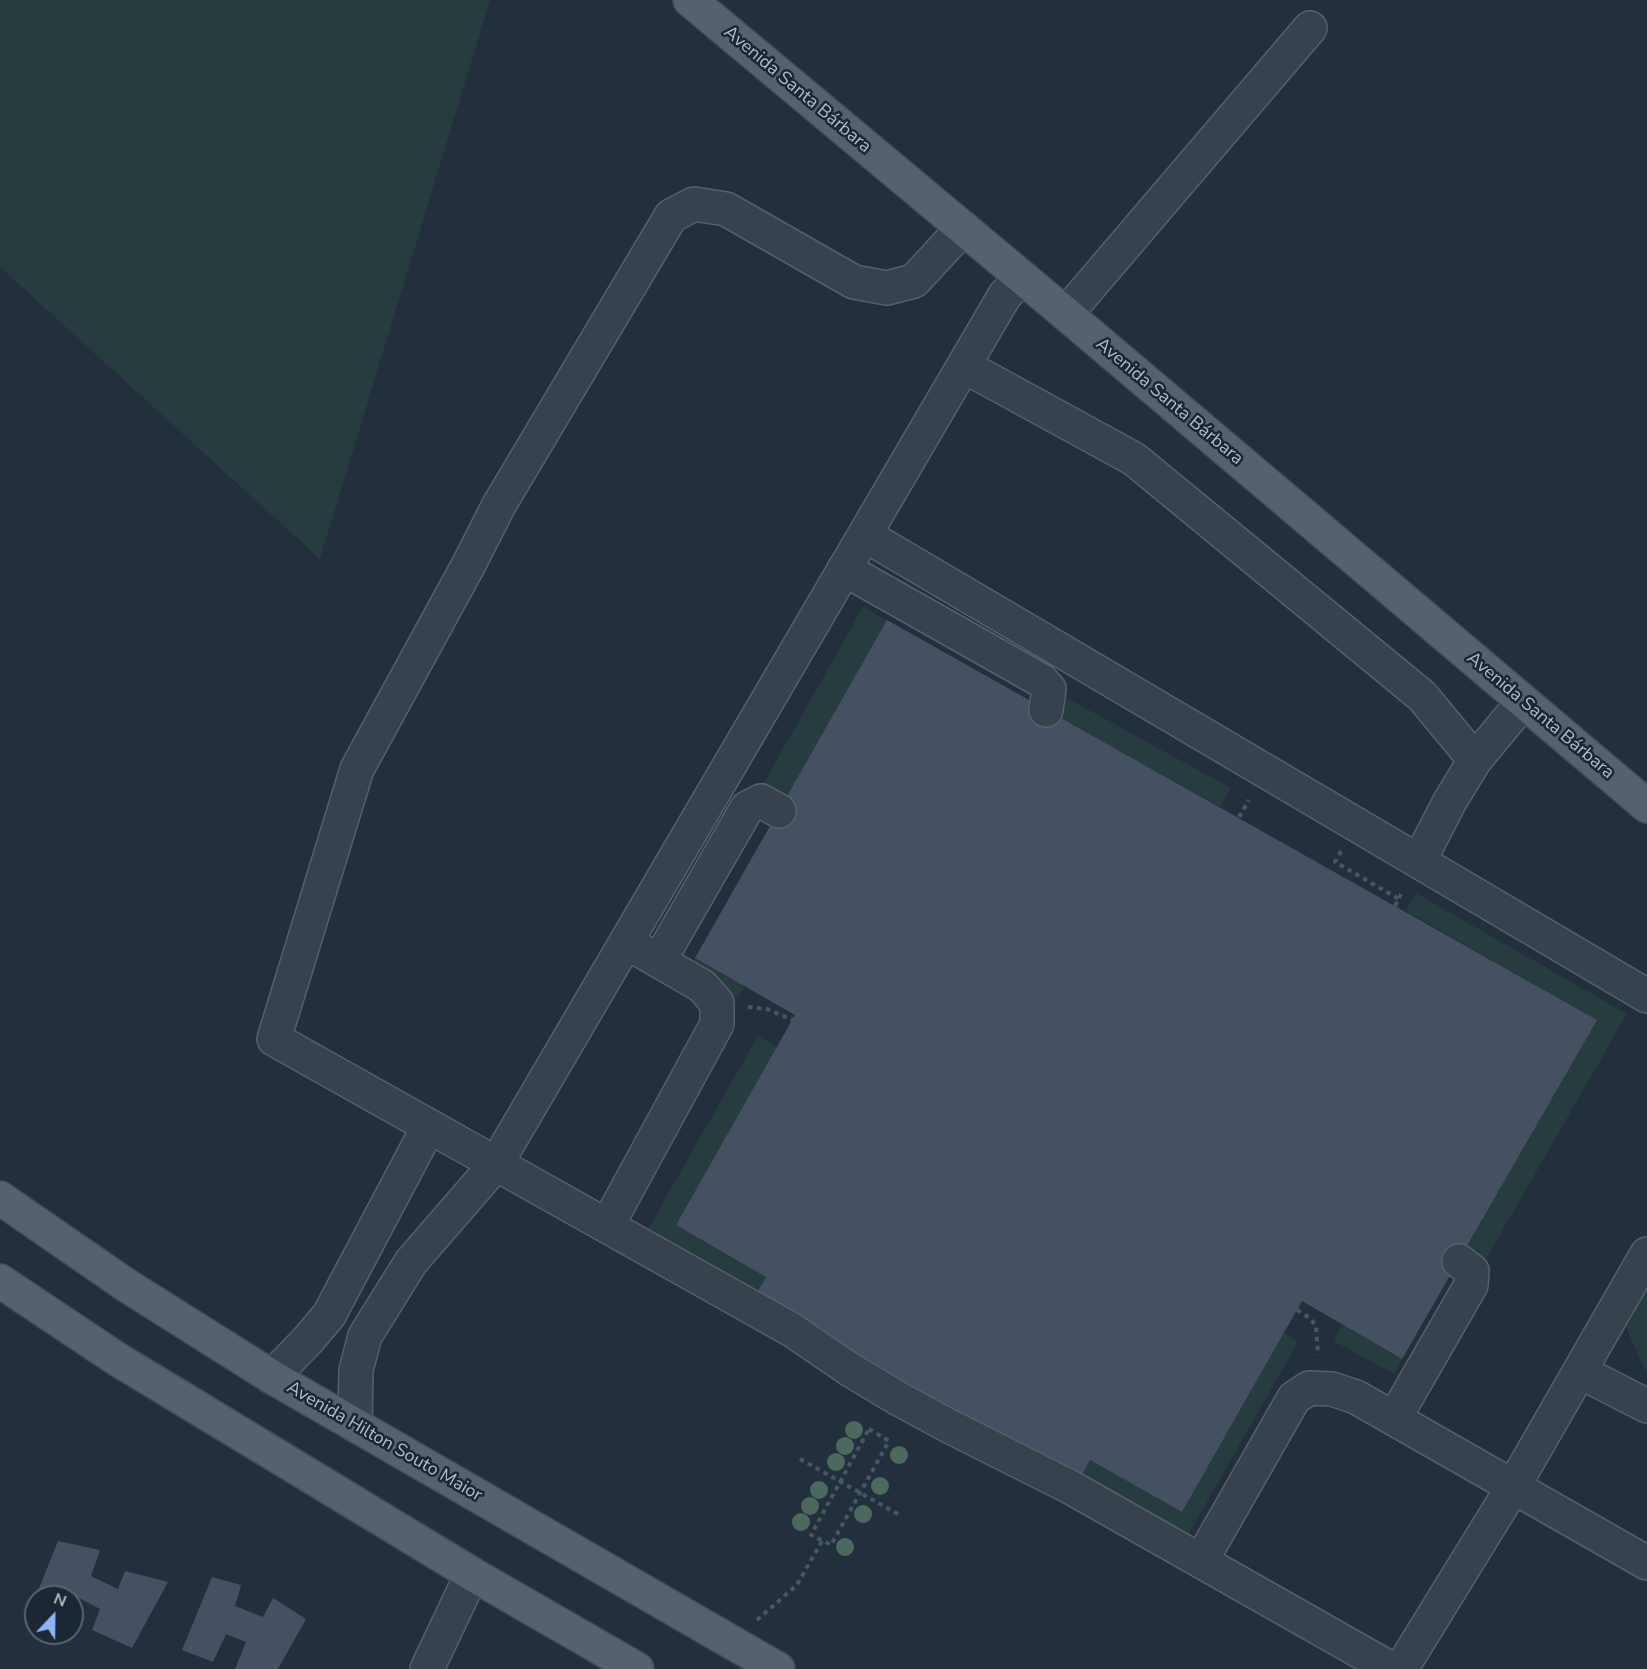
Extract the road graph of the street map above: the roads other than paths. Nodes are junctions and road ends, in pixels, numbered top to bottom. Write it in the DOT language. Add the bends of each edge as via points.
graph roads {
  1 [pos="690,0"];
  2 [pos="1310,28"];
  3 [pos="963,228"];
  4 [pos="1022,278"];
  5 [pos="1066,314"];
  6 [pos="964,366"];
  7 [pos="865,535"];
  8 [pos="844,569"];
  9 [pos="1523,702"];
  10 [pos="1046,710"];
  11 [pos="1475,760"];
  12 [pos="1647,806"];
  13 [pos="779,811"];
  14 [pos="1419,861"];
  15 [pos="626,942"];
  16 [pos="659,961"];
  17 [pos="1647,996"];
  18 [pos="429,1126"];
  19 [pos="496,1164"];
  20 [pos="0,1198"];
  21 [pos="607,1226"];
  22 [pos="1647,1254"];
  23 [pos="1459,1261"];
  24 [pos="0,1281"];
  25 [pos="1581,1372"];
  26 [pos="272,1377"];
  27 [pos="1647,1406"];
  28 [pos="1394,1419"];
  29 [pos="356,1425"];
  30 [pos="1513,1487"];
  31 [pos="1201,1561"];
  32 [pos="1647,1563"];
  33 [pos="472,1574"];
  34 [pos="427,1669"];
  35 [pos="637,1669"];
  36 [pos="778,1669"];
  37 [pos="1391,1669"];
  38 [pos="1401,1669"];
  1 -- 3 [label="main road, Avenida Santa Bárbara"];
  2 -- 5 [label="street"];
  3 -- 4 [label="main road, Avenida Santa Bárbara"];
  3 -- 18 [label="street" via="914,281 887,288 854,282 726,210 694,204 671,216 532,448 357,769 274,1039"];
  4 -- 5 [label="main road, Avenida Santa Bárbara"];
  4 -- 6 [label="street" via="1005,295"];
  5 -- 9 [label="main road, Avenida Santa Bárbara"];
  6 -- 7 [label="street"];
  6 -- 11 [label="street" via="1134,459 1422,696"];
  7 -- 8 [label="street"];
  7 -- 14 [label="street"];
  8 -- 10 [label="street" via="1042,681 1049,689"];
  8 -- 15 [label="street"];
  9 -- 11 [label="street"];
  9 -- 12 [label="main road, Avenida Santa Bárbara"];
  11 -- 14 [label="street"];
  13 -- 16 [label="street" via="761,801 747,808"];
  14 -- 17 [label="street"];
  15 -- 16 [label="street"];
  15 -- 19 [label="street"];
  16 -- 21 [label="street" via="702,986 717,1004 717,1024"];
  18 -- 19 [label="street"];
  18 -- 26 [label="street" via="329,1315"];
  19 -- 21 [label="street"];
  19 -- 29 [label="street" via="411,1262 365,1336 356,1370"];
  20 -- 26 [label="main road, Avenida Hilton Souto Maior" via="126,1285"];
  21 -- 31 [label="street" via="792,1330 909,1404 1072,1488"];
  22 -- 25 [label="street"];
  23 -- 28 [label="street" via="1472,1271 1471,1285"];
  24 -- 33 [label="main road" via="117,1359"];
  25 -- 27 [label="street"];
  25 -- 30 [label="street"];
  26 -- 29 [label="main road, Avenida Hilton Souto Maior"];
  28 -- 30 [label="street"];
  28 -- 31 [label="street" via="1356,1397 1332,1389 1309,1388 1294,1398"];
  29 -- 36 [label="main road, Avenida Hilton Souto Maior"];
  30 -- 32 [label="street"];
  30 -- 38 [label="street"];
  31 -- 37 [label="street"];
  33 -- 34 [label="street"];
  33 -- 35 [label="main road"];
}
